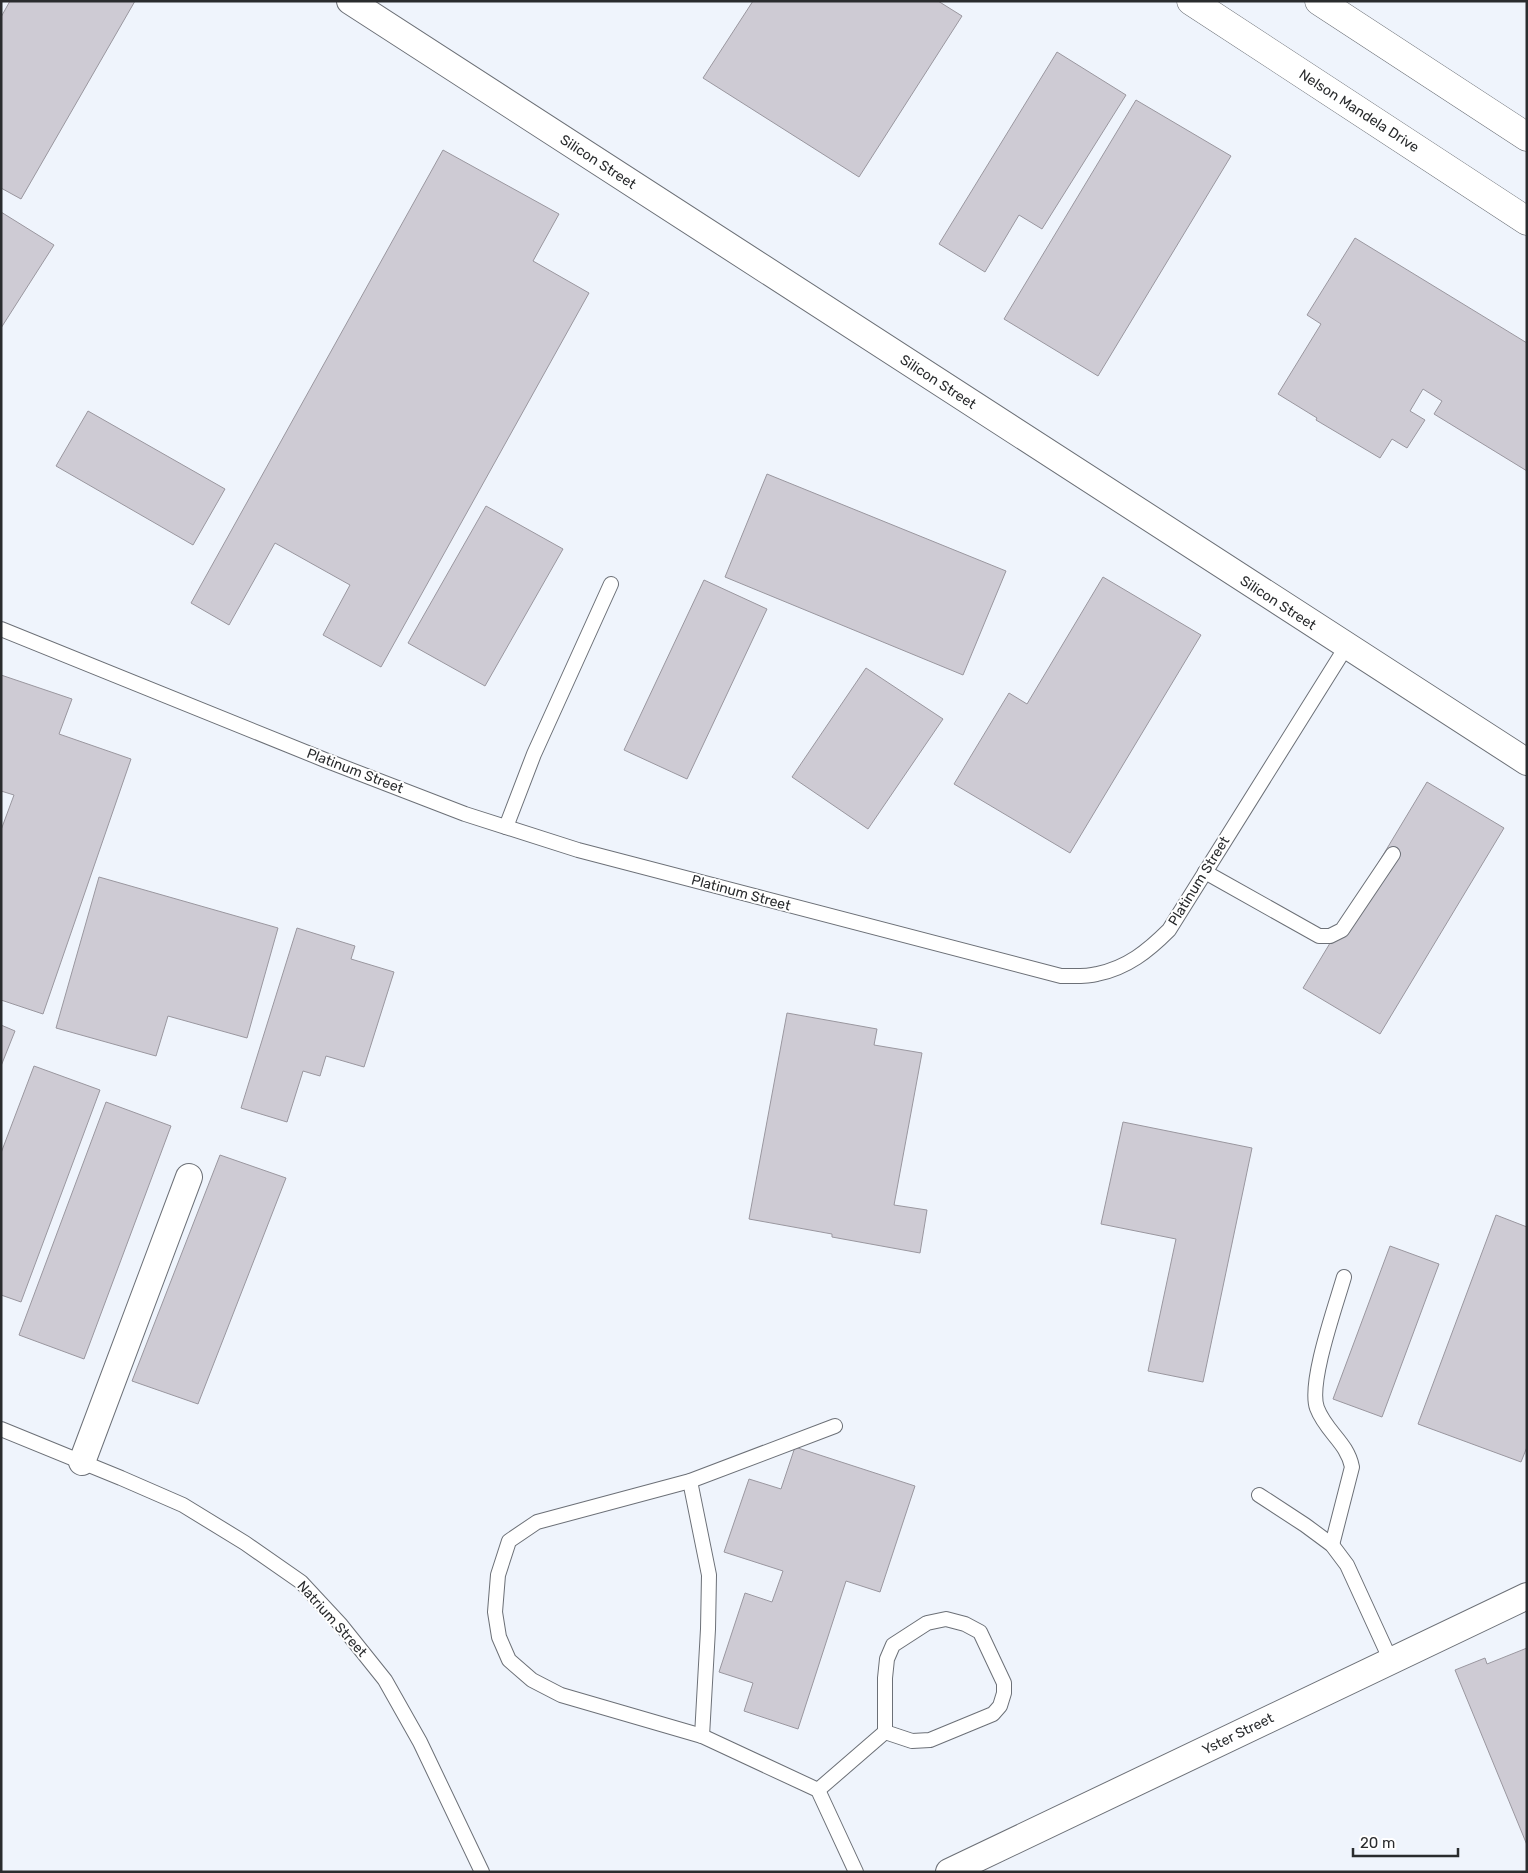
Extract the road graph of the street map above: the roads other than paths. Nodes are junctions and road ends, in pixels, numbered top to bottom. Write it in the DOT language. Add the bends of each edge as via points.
graph roads {
  1 [pos="350,1"];
  2 [pos="1191,1"];
  3 [pos="1319,1"];
  4 [pos="1527,137"];
  5 [pos="1527,221"];
  6 [pos="611,584"];
  7 [pos="1,629"];
  8 [pos="1346,647"];
  9 [pos="1527,762"];
  10 [pos="506,827"];
  11 [pos="1393,854"];
  12 [pos="1205,872"];
  13 [pos="189,1177"];
  14 [pos="1344,1277"];
  15 [pos="835,1426"];
  16 [pos="1,1429"];
  17 [pos="82,1462"];
  18 [pos="690,1481"];
  19 [pos="1259,1496"];
  20 [pos="1332,1546"];
  21 [pos="1527,1596"];
  22 [pos="1390,1661"];
  23 [pos="885,1732"];
  24 [pos="702,1736"];
  25 [pos="818,1790"];
  26 [pos="482,1872"];
  27 [pos="856,1872"];
  28 [pos="950,1872"];
  1 -- 8 [label="street, Silicon Street"];
  2 -- 5 [label="main road, Nelson Mandela Drive"];
  3 -- 4 [label="main road"];
  6 -- 10 [label="lane" via="534,754"];
  7 -- 10 [label="lane, Platinum Street" via="326,760"];
  8 -- 9 [label="street, Silicon Street"];
  8 -- 12 [label="lane, Platinum Street"];
  10 -- 12 [label="lane, Platinum Street" via="578,850 1061,976 1096,975 1122,967 1148,951 1169,930"];
  11 -- 12 [label="lane" via="1342,930 1330,936 1319,936"];
  13 -- 17 [label="street"];
  14 -- 20 [label="lane" via="1315,1389 1317,1406 1324,1421 1350,1454 1352,1467"];
  15 -- 18 [label="lane"];
  16 -- 17 [label="lane, Natrium Street"];
  17 -- 26 [label="lane, Natrium Street" via="183,1506 246,1543 301,1582 341,1624 385,1680 420,1742"];
  18 -- 24 [label="lane" via="709,1575"];
  18 -- 24 [label="lane" via="537,1522 509,1541 498,1575 495,1612 499,1637 509,1660 532,1680 561,1695"];
  19 -- 20 [label="lane"];
  20 -- 22 [label="lane" via="1347,1565"];
  21 -- 22 [label="street, Yster Street"];
  22 -- 28 [label="street, Yster Street"];
  23 -- 23 [label="lane" via="885,1678 887,1659 893,1645 927,1623 946,1619 980,1632 1004,1682 1000,1706 993,1714 930,1740 912,1741"];
  23 -- 25 [label="lane"];
  24 -- 25 [label="lane"];
  25 -- 27 [label="lane"];
}
